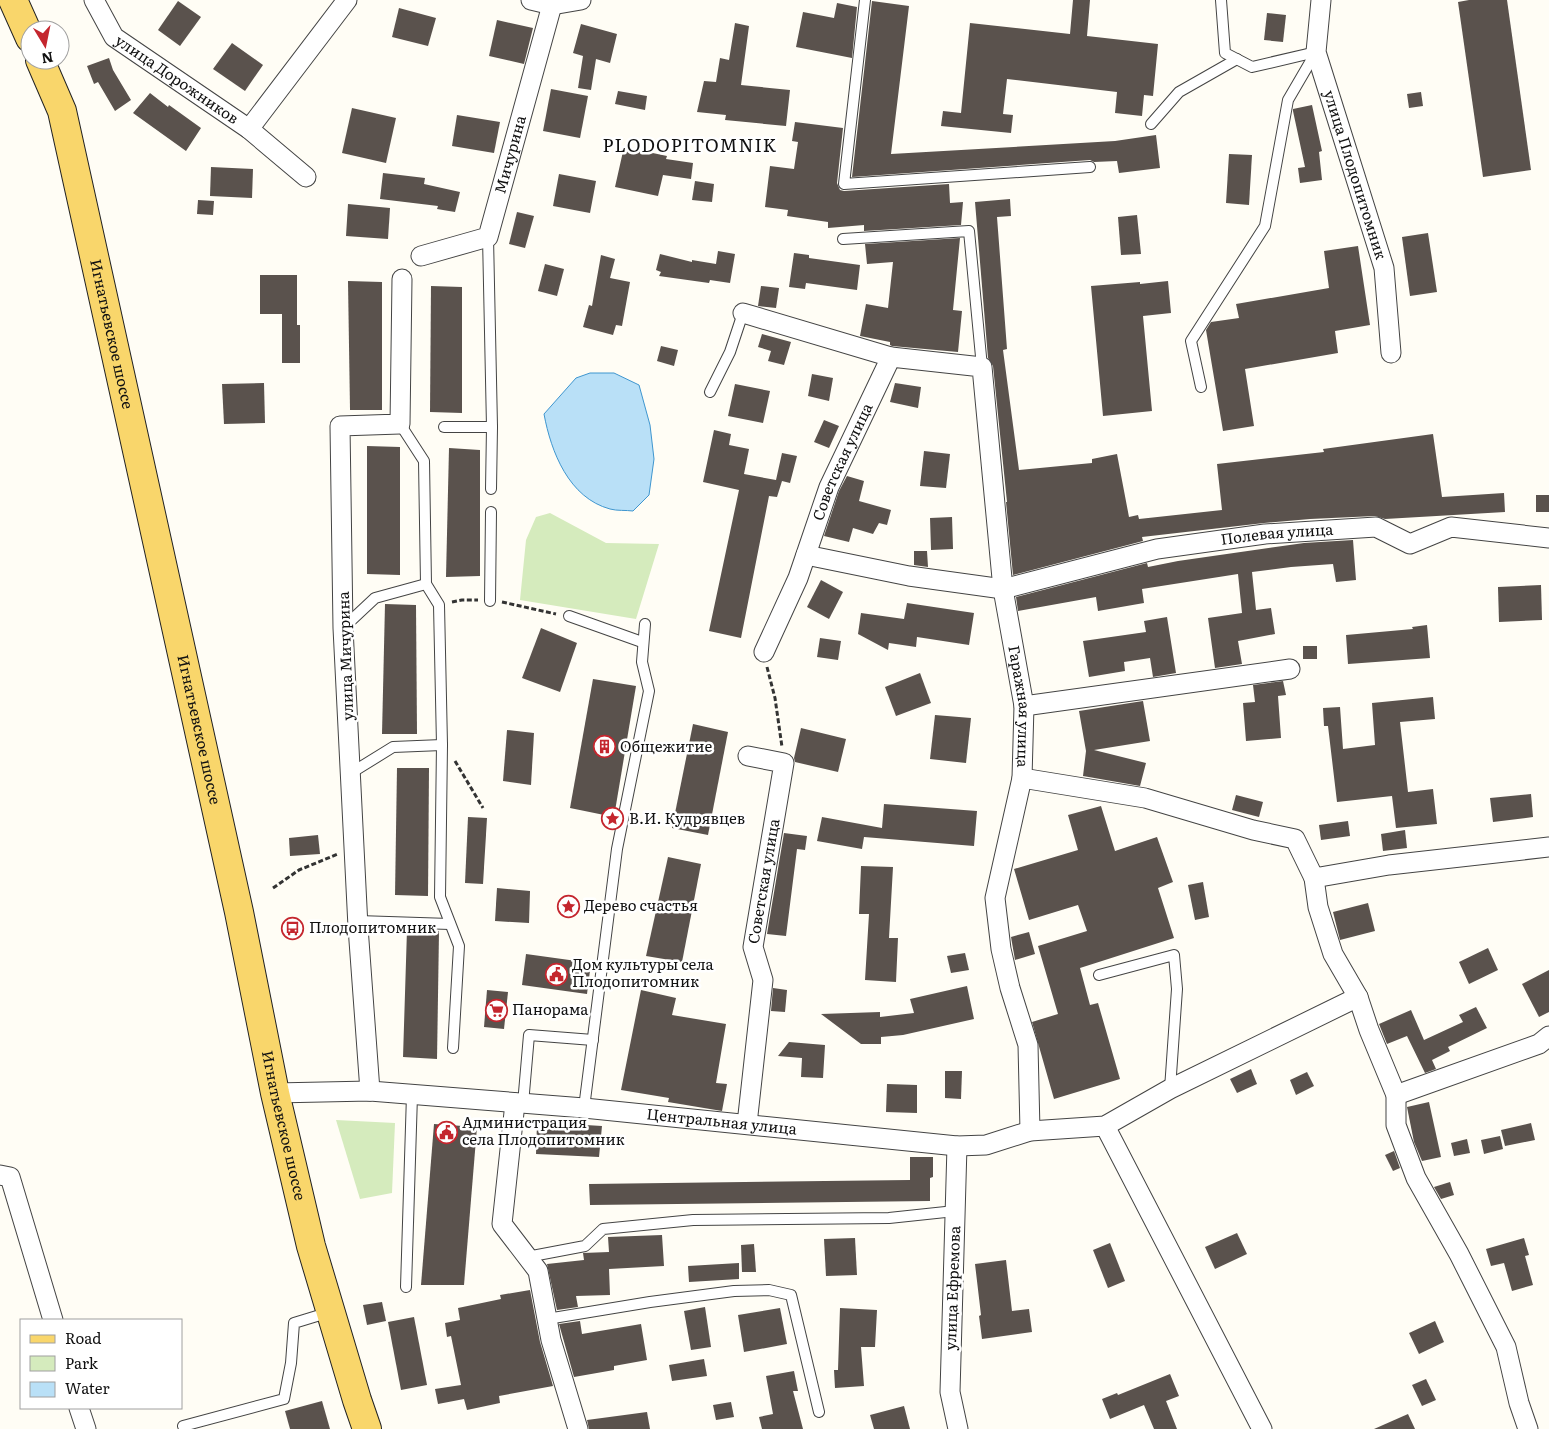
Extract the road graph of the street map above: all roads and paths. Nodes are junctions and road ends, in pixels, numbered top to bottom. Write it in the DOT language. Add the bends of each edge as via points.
graph roads {
  1 [pos="13,0"];
  2 [pos="94,0"];
  3 [pos="347,0"];
  4 [pos="531,0"];
  5 [pos="581,0"];
  6 [pos="865,0"];
  7 [pos="1221,0"];
  8 [pos="1321,0"];
  9 [pos="552,5"];
  10 [pos="22,20"];
  11 [pos="1316,52"];
  12 [pos="1237,59"];
  13 [pos="44,70"];
  14 [pos="1151,124"];
  15 [pos="249,130"];
  16 [pos="1090,167"];
  17 [pos="306,177"];
  18 [pos="488,237"];
  19 [pos="843,239"];
  20 [pos="421,256"];
  21 [pos="402,279"];
  22 [pos="742,314"];
  23 [pos="1391,353"];
  24 [pos="891,357"];
  25 [pos="982,368"];
  26 [pos="1200,387"];
  27 [pos="710,392"];
  28 [pos="400,424"];
  29 [pos="444,427"];
  30 [pos="492,428"];
  31 [pos="492,490"];
  32 [pos="491,512"];
  33 [pos="1549,538"];
  34 [pos="806,555"];
  35 [pos="426,584"];
  36 [pos="1003,589"];
  37 [pos="490,600"];
  38 [pos="569,616"];
  39 [pos="645,624"];
  40 [pos="343,628"];
  41 [pos="642,642"];
  42 [pos="764,652"];
  43 [pos="1290,669"];
  44 [pos="1024,706"];
  45 [pos="442,745"];
  46 [pos="748,756"];
  47 [pos="784,763"];
  48 [pos="350,772"];
  49 [pos="1022,778"];
  50 [pos="483,808"];
  51 [pos="1549,846"];
  52 [pos="354,847"];
  53 [pos="1314,878"];
  54 [pos="273,888"];
  55 [pos="358,922"];
  56 [pos="450,924"];
  57 [pos="1099,975"];
  58 [pos="1358,997"];
  59 [pos="1549,1036"];
  60 [pos="592,1040"];
  61 [pos="453,1048"];
  62 [pos="1170,1089"];
  63 [pos="370,1091"];
  64 [pos="275,1093"];
  65 [pos="412,1094"];
  66 [pos="1396,1095"];
  67 [pos="519,1104"];
  68 [pos="584,1108"];
  69 [pos="747,1124"];
  70 [pos="1105,1126"];
  71 [pos="1030,1131"];
  72 [pos="957,1146"];
  73 [pos="0,1174"];
  74 [pos="955,1210"];
  75 [pos="527,1257"];
  76 [pos="406,1287"];
  77 [pos="330,1312"];
  78 [pos="53,1319"];
  79 [pos="547,1319"];
  80 [pos="80,1409"];
  81 [pos="819,1412"];
  82 [pos="184,1426"];
  83 [pos="86,1429"];
  84 [pos="368,1429"];
  85 [pos="578,1429"];
  86 [pos="958,1429"];
  87 [pos="1262,1429"];
  88 [pos="1528,1429"];
  1 -- 10 [label="main road"];
  2 -- 15 [label="street, улица Дорожников" via="114,37"];
  3 -- 15 [label="street, улица Дорожников"];
  4 -- 9 [label="street"];
  5 -- 9 [label="street"];
  6 -- 16 [label="lane" via="844,184"];
  7 -- 12 [label="lane" via="1225,52"];
  8 -- 11 [label="street, улица Плодопитомник"];
  9 -- 18 [label="street, Мичурина"];
  11 -- 12 [label="lane" via="1252,67"];
  11 -- 23 [label="street, улица Плодопитомник" via="1384,268"];
  11 -- 26 [label="lane" via="1288,100 1265,226 1191,341"];
  12 -- 14 [label="lane" via="1179,92"];
  13 -- 64 [label="main road, Игнатьевское шоссе" via="62,111 239,912"];
  15 -- 17 [label="street, улица Дорожников"];
  18 -- 20 [label="street"];
  18 -- 30 [label="lane"];
  19 -- 25 [label="lane" via="969,231"];
  21 -- 28 [label="street"];
  22 -- 24 [label="street"];
  22 -- 27 [label="lane" via="730,352"];
  24 -- 25 [label="street"];
  24 -- 34 [label="street, Советская улица" via="829,487"];
  25 -- 36 [label="street, Гаражная улица"];
  28 -- 35 [label="lane" via="424,461"];
  28 -- 40 [label="street, улица Мичурина" via="340,426"];
  29 -- 30 [label="lane"];
  30 -- 31 [label="lane"];
  32 -- 37 [label="lane"];
  33 -- 36 [label="street, Полевая улица" via="1451,527 1410,544 1376,527 1265,534 1157,549"];
  34 -- 36 [label="street" via="909,576"];
  34 -- 42 [label="street, Советская улица"];
  35 -- 40 [label="lane" via="375,598"];
  35 -- 45 [label="lane" via="439,605"];
  36 -- 44 [label="street, Гаражная улица"];
  38 -- 41 [label="lane"];
  39 -- 41 [label="lane"];
  40 -- 48 [label="street, улица Мичурина"];
  41 -- 60 [label="lane" via="648,691 617,849"];
  42 -- 47 [label="path" via="775,698"];
  43 -- 44 [label="street"];
  44 -- 49 [label="street, Гаражная улица"];
  45 -- 48 [label="lane" via="394,747"];
  45 -- 50 [label="path" via="457,762"];
  45 -- 56 [label="lane" via="440,897"];
  46 -- 47 [label="street"];
  47 -- 69 [label="street, Советская улица" via="753,947 763,980"];
  48 -- 52 [label="street, улица Мичурина"];
  49 -- 53 [label="street" via="1145,798 1295,840"];
  49 -- 71 [label="street, Гаражная улица" via="995,898 1001,949 1028,1045"];
  51 -- 53 [label="street" via="1389,864"];
  52 -- 54 [label="path" via="299,870"];
  52 -- 55 [label="street, улица Мичурина"];
  53 -- 58 [label="street" via="1318,908 1333,954"];
  55 -- 56 [label="lane"];
  55 -- 63 [label="street, улица Мичурина"];
  56 -- 61 [label="lane" via="459,946"];
  57 -- 62 [label="lane" via="1174,955 1177,989"];
  58 -- 62 [label="street"];
  58 -- 66 [label="street"];
  59 -- 66 [label="street" via="1539,1044"];
  60 -- 67 [label="lane" via="529,1035"];
  60 -- 68 [label="lane"];
  62 -- 70 [label="street"];
  63 -- 64 [label="street, Центральная улица"];
  63 -- 65 [label="street, Центральная улица"];
  64 -- 77 [label="main road, Игнатьевское шоссе"];
  65 -- 67 [label="street, Центральная улица"];
  65 -- 76 [label="lane"];
  66 -- 88 [label="street" via="1396,1124 1416,1178 1506,1347"];
  67 -- 68 [label="street, Центральная улица"];
  67 -- 75 [label="street" via="502,1224"];
  68 -- 69 [label="street, Центральная улица"];
  69 -- 72 [label="street, Центральная улица"];
  70 -- 71 [label="street, Центральная улица"];
  70 -- 87 [label="street"];
  71 -- 72 [label="street, Центральная улица" via="986,1145"];
  72 -- 74 [label="street, улица Ефремова"];
  73 -- 78 [label="street" via="10,1177"];
  74 -- 75 [label="lane" via="889,1218 693,1220 603,1229 585,1246"];
  74 -- 86 [label="street, улица Ефремова" via="950,1392"];
  75 -- 79 [label="street" via="538,1271"];
  77 -- 82 [label="lane" via="294,1323 284,1399"];
  77 -- 84 [label="main road, Игнатьевское шоссе"];
  79 -- 81 [label="lane" via="734,1291 769,1290 791,1295"];
  79 -- 85 [label="street"];
  80 -- 83 [label="street"];
}
